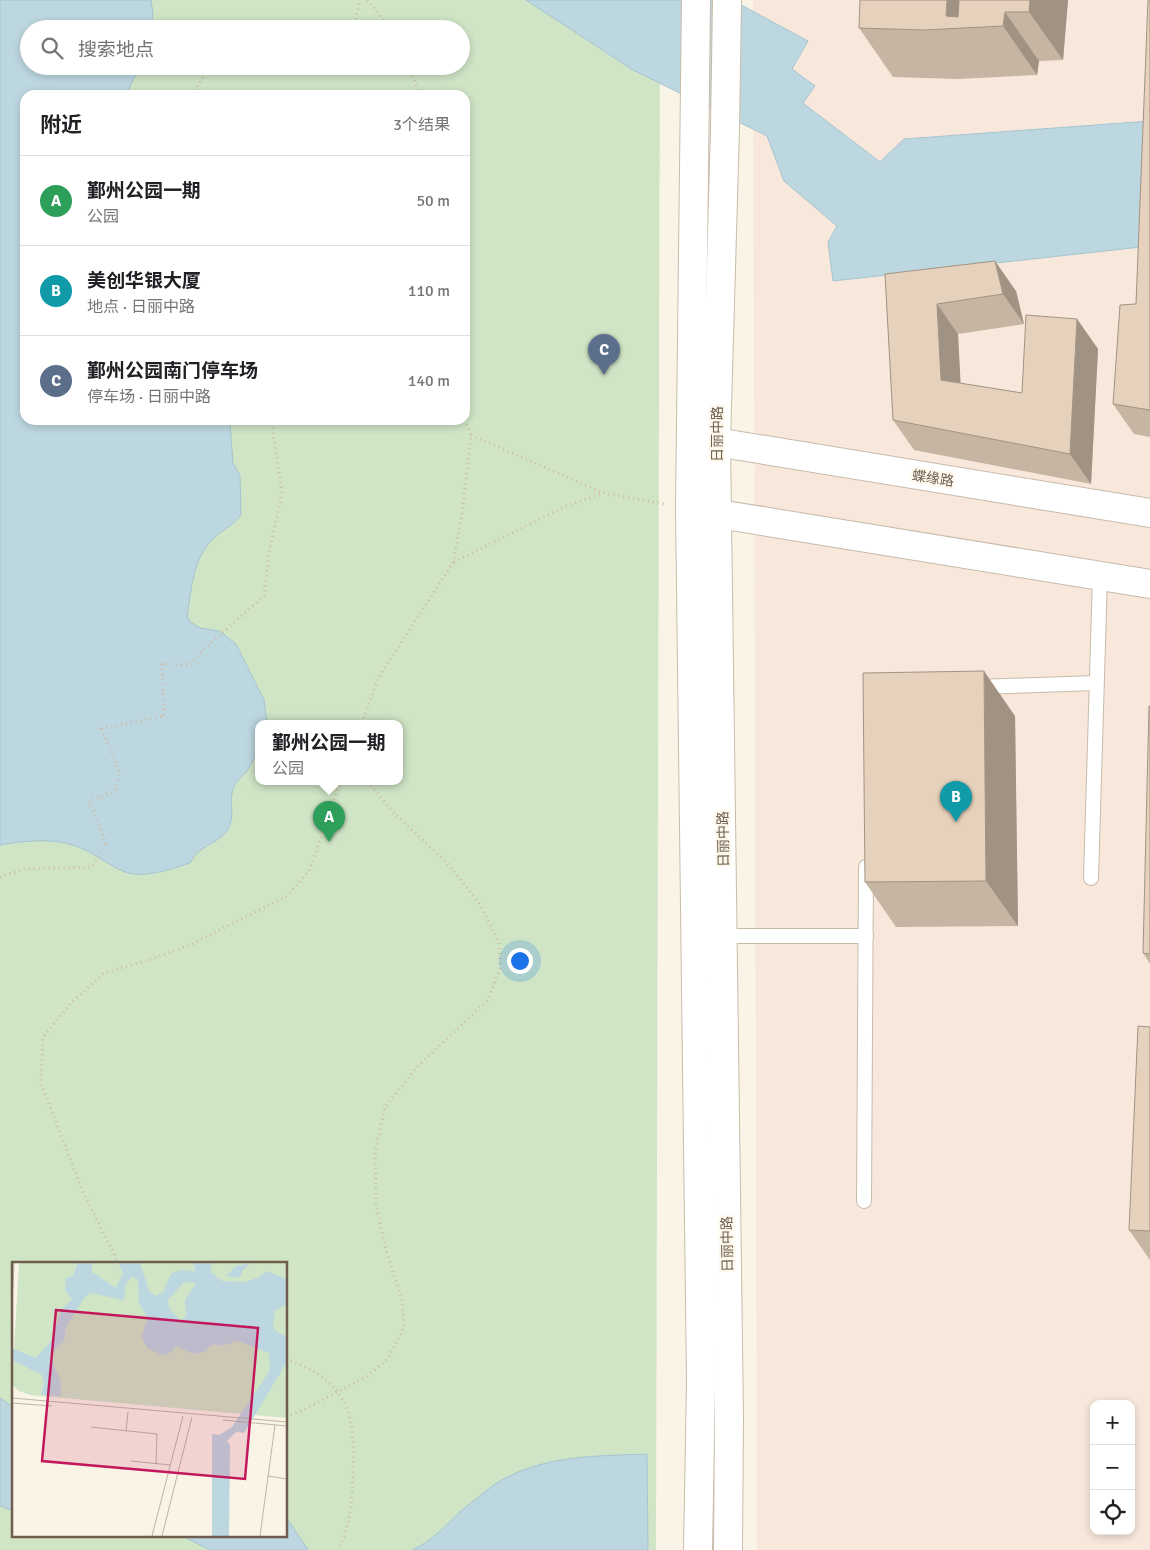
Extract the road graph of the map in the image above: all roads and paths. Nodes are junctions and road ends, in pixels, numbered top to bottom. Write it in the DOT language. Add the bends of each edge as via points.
graph roads {
  1 [pos="360,0"];
  2 [pos="368,0"];
  3 [pos="696,0"];
  4 [pos="726,0"];
  5 [pos="355,20"];
  6 [pos="384,20"];
  7 [pos="204,75"];
  8 [pos="412,75"];
  9 [pos="195,90"];
  10 [pos="418,90"];
  11 [pos="272,425"];
  12 [pos="467,425"];
  13 [pos="471,435"];
  14 [pos="716,442"];
  15 [pos="604,493"];
  16 [pos="690,509"];
  17 [pos="718,514"];
  18 [pos="1150,514"];
  19 [pos="453,563"];
  20 [pos="1100,576"];
  21 [pos="1150,584"];
  22 [pos="1096,683"];
  23 [pos="958,687"];
  24 [pos="363,720"];
  25 [pos="339,785"];
  26 [pos="371,785"];
  27 [pos="866,850"];
  28 [pos="0,877"];
  29 [pos="1091,878"];
  30 [pos="724,936"];
  31 [pos="866,936"];
  32 [pos="864,1201"];
  33 [pos="118,1262"];
  34 [pos="288,1360"];
  35 [pos="337,1390"];
  36 [pos="288,1415"];
  37 [pos="338,1550"];
  38 [pos="698,1550"];
  39 [pos="728,1550"];
  1 -- 5 [label="path"];
  2 -- 6 [label="path"];
  3 -- 16 [label="main road, 日丽中路"];
  4 -- 14 [label="main road, 日丽中路"];
  7 -- 9 [label="path"];
  8 -- 10 [label="path"];
  11 -- 28 [label="path" via="282,492 264,596 190,665 162,664 164,716 102,729 120,773 114,792 89,802 106,844 92,868 24,869"];
  12 -- 13 [label="path"];
  13 -- 15 [label="path"];
  13 -- 19 [label="path"];
  14 -- 17 [label="main road, 日丽中路"];
  14 -- 18 [label="main road, 蝶缘路"];
  15 -- 16 [label="path"];
  15 -- 19 [label="path" via="566,506"];
  16 -- 38 [label="main road, 日丽中路" via="701,1382"];
  17 -- 20 [label="main road"];
  17 -- 30 [label="main road, 日丽中路"];
  19 -- 24 [label="path" via="378,678"];
  20 -- 21 [label="main road"];
  20 -- 22 [label="lane"];
  22 -- 23 [label="lane"];
  22 -- 29 [label="lane"];
  25 -- 33 [label="path" via="309,871 287,896 190,945 104,972 70,1004 42,1037 41,1083 83,1192"];
  26 -- 35 [label="path" via="394,813 450,865 480,906 499,943 500,968 487,1001 417,1067 385,1107 375,1152 376,1204 386,1254 402,1300 404,1327 388,1359 367,1376"];
  27 -- 31 [label="lane"];
  30 -- 31 [label="lane"];
  30 -- 39 [label="main road, 日丽中路"];
  31 -- 32 [label="lane"];
  34 -- 35 [label="path" via="306,1366"];
  35 -- 36 [label="path" via="304,1410"];
  35 -- 37 [label="path" via="348,1408 355,1438 348,1530"];
}
